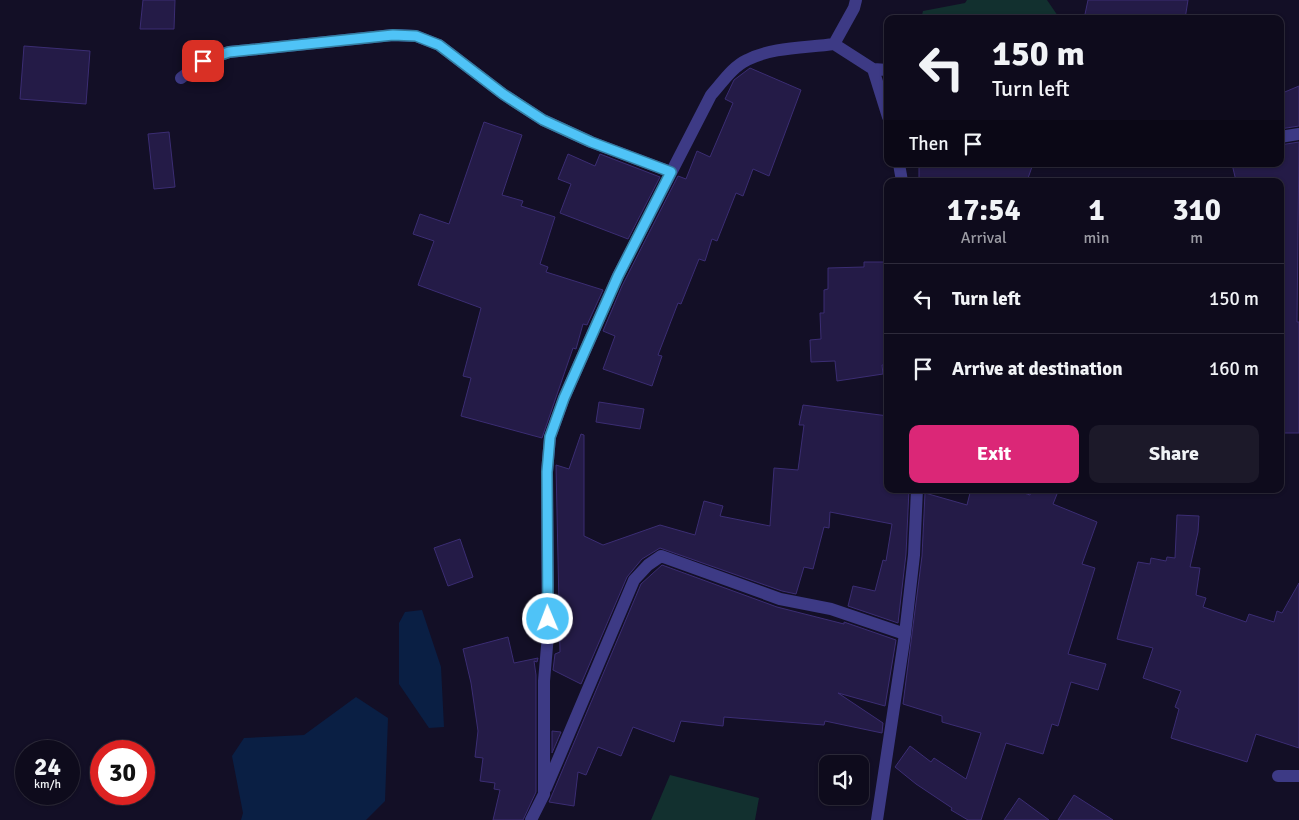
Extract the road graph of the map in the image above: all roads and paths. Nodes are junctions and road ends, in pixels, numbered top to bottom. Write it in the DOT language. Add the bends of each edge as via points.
graph roads {
  1 [pos="856,0"];
  2 [pos="834,44"];
  3 [pos="872,69"];
  4 [pos="884,70"];
  5 [pos="181,78"];
  6 [pos="884,105"];
  7 [pos="1299,134"];
  8 [pos="1284,136"];
  9 [pos="671,172"];
  10 [pos="917,493"];
  11 [pos="905,634"];
  12 [pos="1278,776"];
  13 [pos="1299,776"];
  14 [pos="544,794"];
  15 [pos="531,820"];
  16 [pos="877,820"];
  1 -- 2 [label="street"];
  2 -- 3 [label="street"];
  2 -- 9 [label="street" via="768,52 746,60 731,71 711,95"];
  3 -- 4 [label="street"];
  3 -- 6 [label="street"];
  5 -- 9 [label="street" via="203,61 229,52 393,35 416,36 439,45 543,120"];
  7 -- 8 [label="street"];
  9 -- 14 [label="street" via="618,276 550,437"];
  10 -- 11 [label="street"];
  11 -- 14 [label="street" via="831,609 780,599 661,556 634,580"];
  11 -- 16 [label="street"];
  12 -- 13 [label="street"];
  14 -- 15 [label="street"];
}
